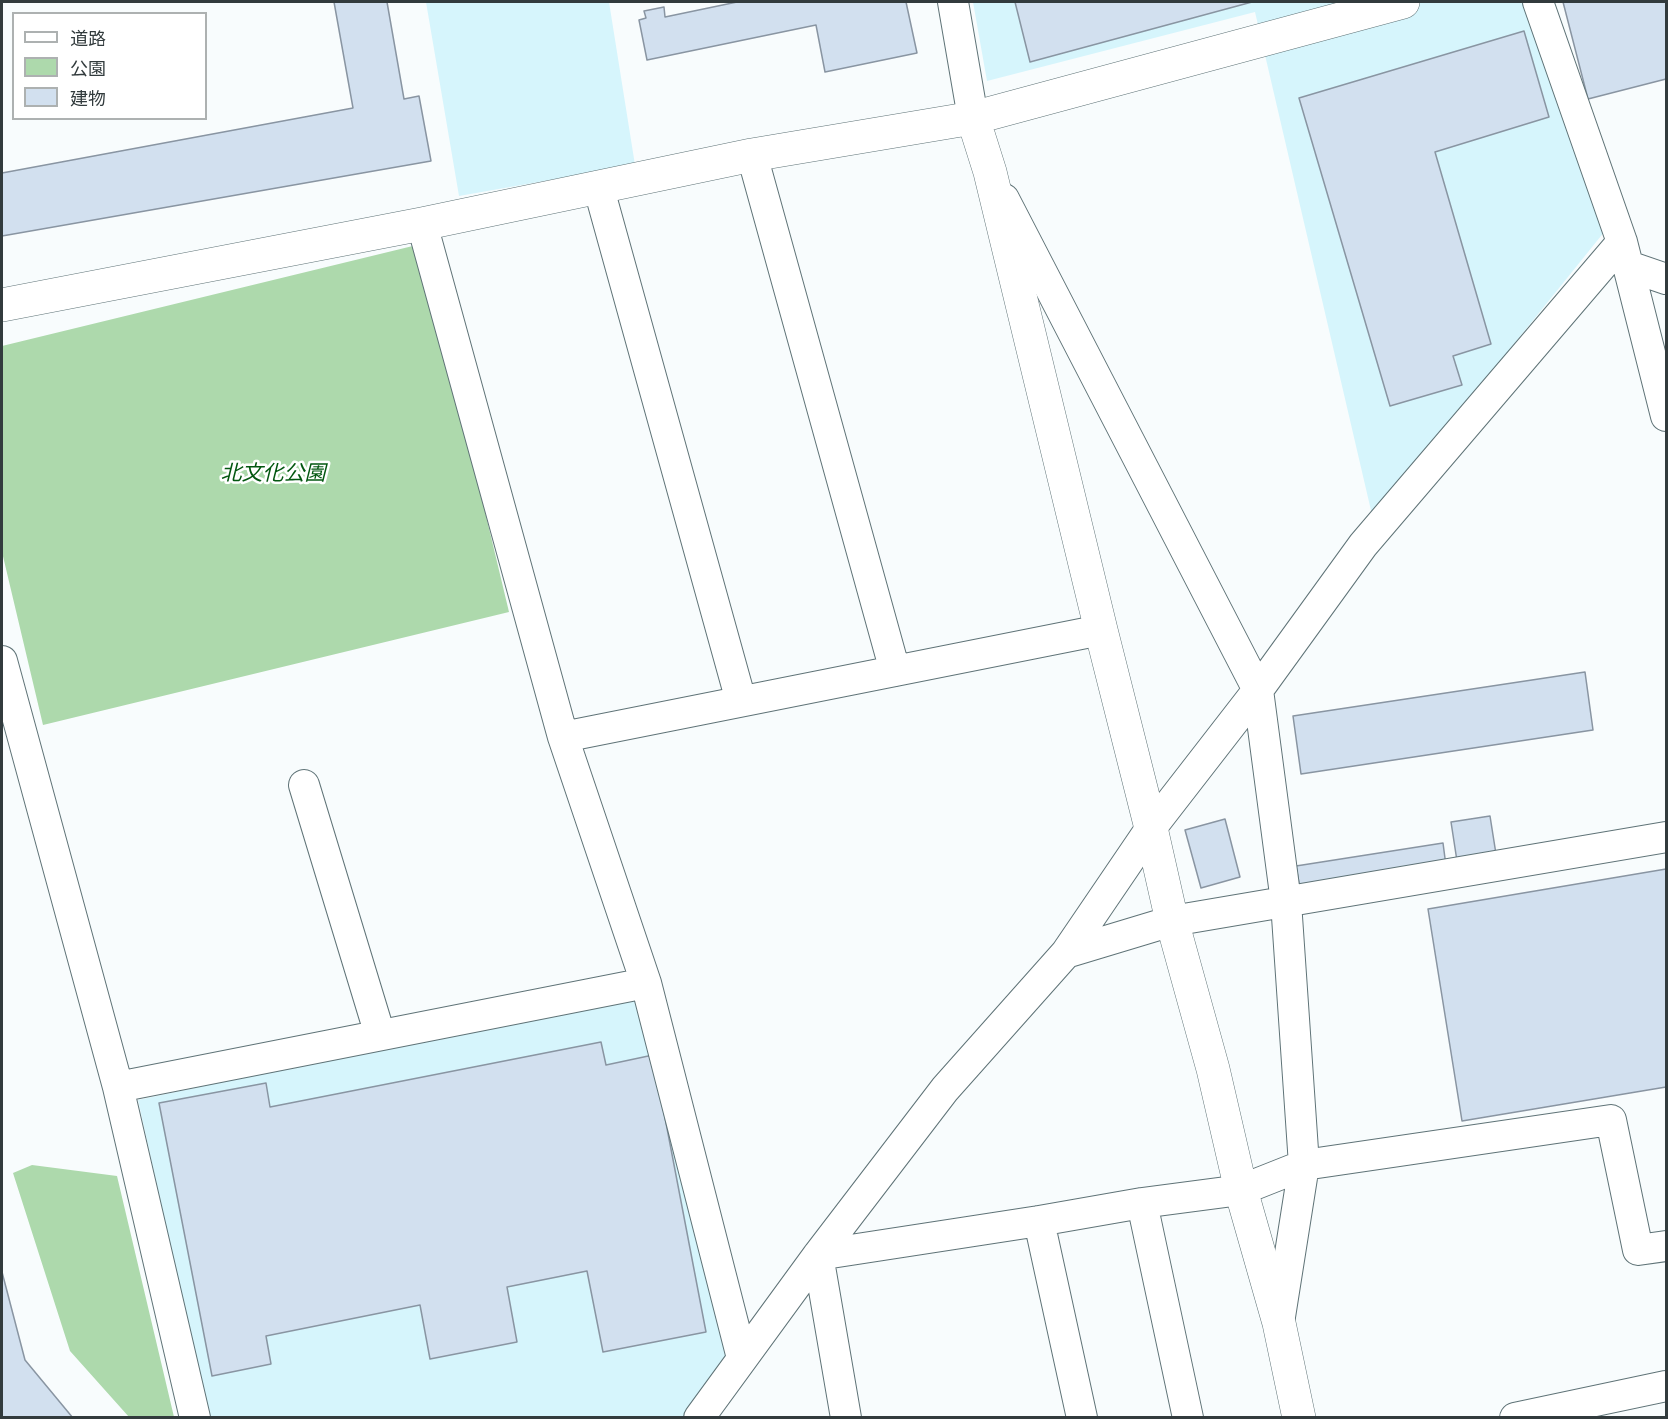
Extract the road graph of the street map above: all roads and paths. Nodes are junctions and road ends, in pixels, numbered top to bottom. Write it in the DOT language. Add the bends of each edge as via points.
graph roads {
  1 [pos="952,2"];
  2 [pos="1403,2"];
  3 [pos="1538,2"];
  4 [pos="973,118"];
  5 [pos="752,155"];
  6 [pos="990,172"];
  7 [pos="599,189"];
  8 [pos="422,224"];
  9 [pos="1625,254"];
  10 [pos="1666,279"];
  11 [pos="2,304"];
  12 [pos="1666,416"];
  13 [pos="1101,630"];
  14 [pos="2,661"];
  15 [pos="895,671"];
  16 [pos="1258,690"];
  17 [pos="741,701"];
  18 [pos="9,721"];
  19 [pos="564,737"];
  20 [pos="304,785"];
  21 [pos="1151,828"];
  22 [pos="1666,837"];
  23 [pos="1286,902"];
  24 [pos="1172,921"];
  25 [pos="1066,953"];
  26 [pos="646,983"];
  27 [pos="380,1035"];
  28 [pos="118,1087"];
  29 [pos="1304,1165"];
  30 [pos="1241,1190"];
  31 [pos="1142,1203"];
  32 [pos="1039,1221"];
  33 [pos="1666,1246"];
  34 [pos="818,1255"];
  35 [pos="1279,1323"];
  36 [pos="742,1358"];
  37 [pos="1666,1386"];
  38 [pos="195,1418"];
  39 [pos="699,1418"];
  40 [pos="846,1418"];
  41 [pos="1082,1418"];
  42 [pos="1188,1418"];
  43 [pos="1299,1418"];
  44 [pos="1515,1418"];
  1 -- 4 [label="street"];
  2 -- 4 [label="street"];
  3 -- 9 [label="street"];
  4 -- 5 [label="street"];
  4 -- 6 [label="street"];
  5 -- 7 [label="street"];
  5 -- 15 [label="street"];
  6 -- 13 [label="street"];
  6 -- 16 [label="street"];
  7 -- 8 [label="street"];
  7 -- 17 [label="street"];
  8 -- 11 [label="street"];
  8 -- 19 [label="street"];
  9 -- 10 [label="street"];
  9 -- 12 [label="street"];
  9 -- 16 [label="street" via="1363,545"];
  13 -- 15 [label="street"];
  13 -- 21 [label="street"];
  14 -- 18 [label="street"];
  15 -- 17 [label="street"];
  16 -- 21 [label="street"];
  16 -- 23 [label="street"];
  17 -- 19 [label="street"];
  18 -- 28 [label="street"];
  19 -- 26 [label="street"];
  20 -- 27 [label="street"];
  21 -- 24 [label="street"];
  21 -- 25 [label="street"];
  22 -- 23 [label="street"];
  23 -- 24 [label="street"];
  23 -- 29 [label="street"];
  24 -- 25 [label="street"];
  24 -- 30 [label="street"];
  25 -- 34 [label="street" via="945,1089"];
  26 -- 27 [label="street"];
  26 -- 36 [label="street"];
  27 -- 28 [label="street"];
  28 -- 38 [label="street"];
  29 -- 30 [label="street"];
  29 -- 33 [label="street" via="1611,1120 1638,1250"];
  29 -- 35 [label="street"];
  30 -- 31 [label="street"];
  30 -- 35 [label="street"];
  31 -- 32 [label="street"];
  31 -- 42 [label="street"];
  32 -- 34 [label="street"];
  32 -- 41 [label="street"];
  34 -- 36 [label="street"];
  34 -- 40 [label="street"];
  35 -- 43 [label="street"];
  36 -- 39 [label="street"];
  37 -- 44 [label="street"];
}
